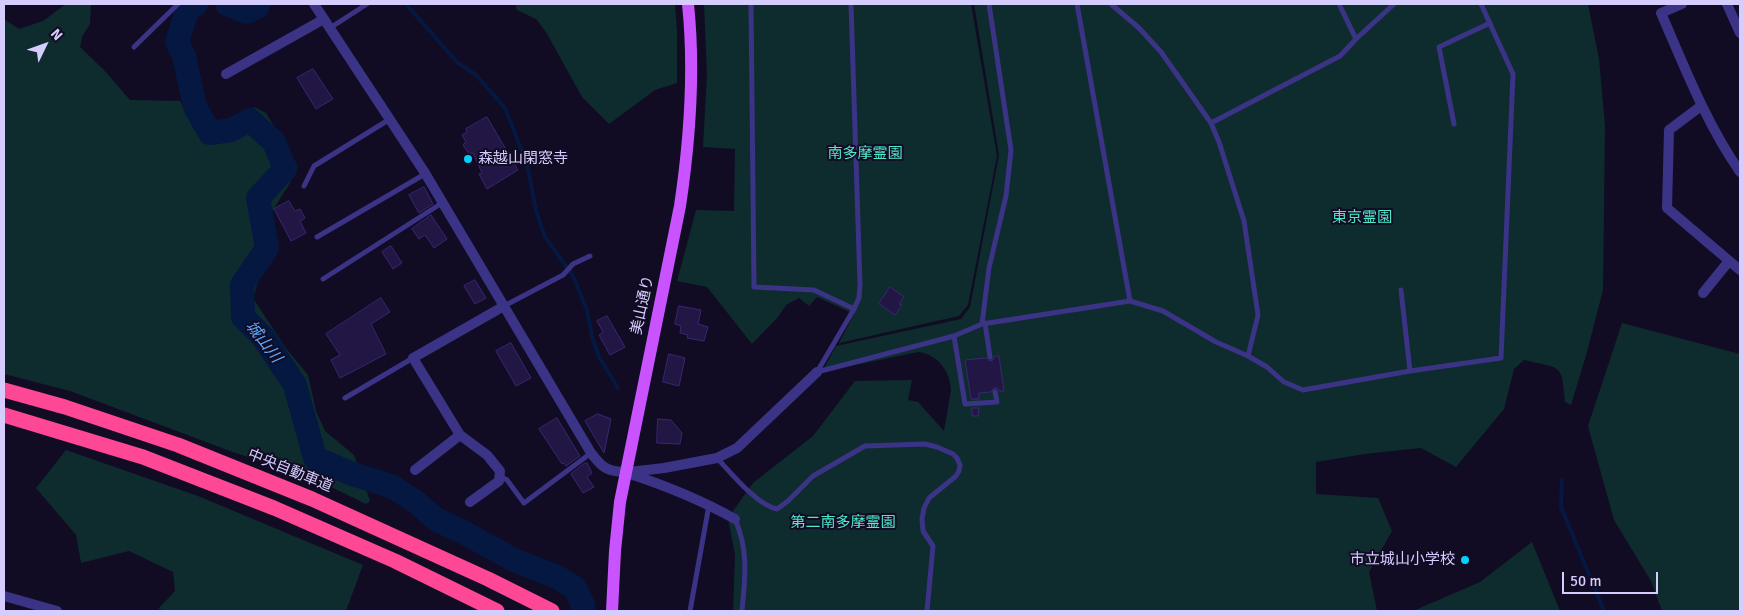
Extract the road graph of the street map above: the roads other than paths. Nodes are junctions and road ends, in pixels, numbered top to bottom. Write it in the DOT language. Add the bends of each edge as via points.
graph roads {
  1 [pos="178,4"];
  2 [pos="314,4"];
  3 [pos="367,4"];
  4 [pos="688,4"];
  5 [pos="751,4"];
  6 [pos="851,4"];
  7 [pos="989,4"];
  8 [pos="1077,4"];
  9 [pos="1111,4"];
  10 [pos="1339,4"];
  11 [pos="1394,4"];
  12 [pos="1481,4"];
  13 [pos="1682,4"];
  14 [pos="1727,4"];
  15 [pos="327,24"];
  16 [pos="1490,24"];
  17 [pos="1740,33"];
  18 [pos="1356,39"];
  19 [pos="134,47"];
  20 [pos="226,74"];
  21 [pos="1701,106"];
  22 [pos="390,119"];
  23 [pos="1211,123"];
  24 [pos="1454,124"];
  25 [pos="1740,172"];
  26 [pos="425,173"];
  27 [pos="304,186"];
  28 [pos="443,203"];
  29 [pos="317,237"];
  30 [pos="590,256"];
  31 [pos="1736,264"];
  32 [pos="323,279"];
  33 [pos="1401,290"];
  34 [pos="1703,292"];
  35 [pos="1130,301"];
  36 [pos="504,306"];
  37 [pos="854,308"];
  38 [pos="984,324"];
  39 [pos="954,336"];
  40 [pos="1248,356"];
  41 [pos="990,357"];
  42 [pos="413,358"];
  43 [pos="1410,371"];
  44 [pos="817,372"];
  45 [pos="4,390"];
  46 [pos="995,392"];
  47 [pos="345,398"];
  48 [pos="4,415"];
  49 [pos="460,435"];
  50 [pos="591,453"];
  51 [pos="717,458"];
  52 [pos="415,470"];
  53 [pos="626,473"];
  54 [pos="500,476"];
  55 [pos="470,502"];
  56 [pos="709,505"];
  57 [pos="735,520"];
  58 [pos="4,596"];
  59 [pos="44,610"];
  60 [pos="57,611"];
  61 [pos="497,611"];
  62 [pos="552,611"];
  63 [pos="612,611"];
  64 [pos="690,611"];
  65 [pos="742,611"];
  66 [pos="927,611"];
  1 -- 19 [label="lane"];
  2 -- 15 [label="street"];
  3 -- 15 [label="lane"];
  4 -- 53 [label="main road, 美山通り" via="692,69 685,171"];
  5 -- 37 [label="lane" via="754,287 814,290"];
  6 -- 37 [label="lane" via="860,285"];
  7 -- 38 [label="lane" via="1011,150 1006,196 990,268"];
  8 -- 35 [label="lane"];
  9 -- 23 [label="lane" via="1161,52"];
  10 -- 18 [label="lane"];
  11 -- 18 [label="lane"];
  12 -- 16 [label="lane"];
  13 -- 21 [label="street" via="1661,13"];
  14 -- 17 [label="street"];
  15 -- 20 [label="street"];
  15 -- 22 [label="street"];
  16 -- 24 [label="lane" via="1439,47"];
  16 -- 43 [label="lane" via="1513,74 1501,358"];
  18 -- 23 [label="lane" via="1340,56"];
  21 -- 25 [label="street"];
  21 -- 31 [label="street" via="1669,130 1667,208"];
  22 -- 26 [label="street"];
  22 -- 27 [label="lane" via="314,166"];
  23 -- 40 [label="lane" via="1244,221 1258,315"];
  26 -- 28 [label="street"];
  26 -- 29 [label="lane"];
  28 -- 32 [label="lane"];
  28 -- 36 [label="street"];
  30 -- 36 [label="lane" via="573,264 563,275"];
  31 -- 34 [label="street"];
  33 -- 43 [label="lane"];
  35 -- 38 [label="lane"];
  35 -- 40 [label="lane" via="1163,311 1216,342"];
  36 -- 42 [label="street"];
  36 -- 50 [label="street"];
  37 -- 44 [label="lane"];
  38 -- 39 [label="lane"];
  38 -- 41 [label="lane"];
  39 -- 44 [label="lane"];
  39 -- 46 [label="lane" via="965,404 996,402"];
  40 -- 43 [label="lane" via="1284,382 1303,390"];
  42 -- 47 [label="lane"];
  42 -- 49 [label="street"];
  44 -- 51 [label="street" via="737,448"];
  45 -- 62 [label="highway, 中央自動車道" via="178,445 312,499"];
  48 -- 61 [label="highway" via="142,457 274,508 395,561"];
  49 -- 52 [label="street"];
  49 -- 54 [label="street" via="487,455 500,471"];
  50 -- 53 [label="street" via="609,470"];
  50 -- 54 [label="lane" via="524,503 507,480"];
  51 -- 53 [label="street"];
  51 -- 66 [label="lane" via="769,508 777,509 813,476 865,446 925,444 953,454 958,458 959,471 929,498 922,519 923,531 934,546"];
  53 -- 56 [label="street"];
  53 -- 63 [label="main road, 美山通り" via="615,551"];
  54 -- 55 [label="street" via="499,481"];
  56 -- 57 [label="street"];
  56 -- 64 [label="lane"];
  57 -- 65 [label="lane" via="741,533 746,562"];
  58 -- 59 [label="street"];
  59 -- 60 [label="street"];
}
